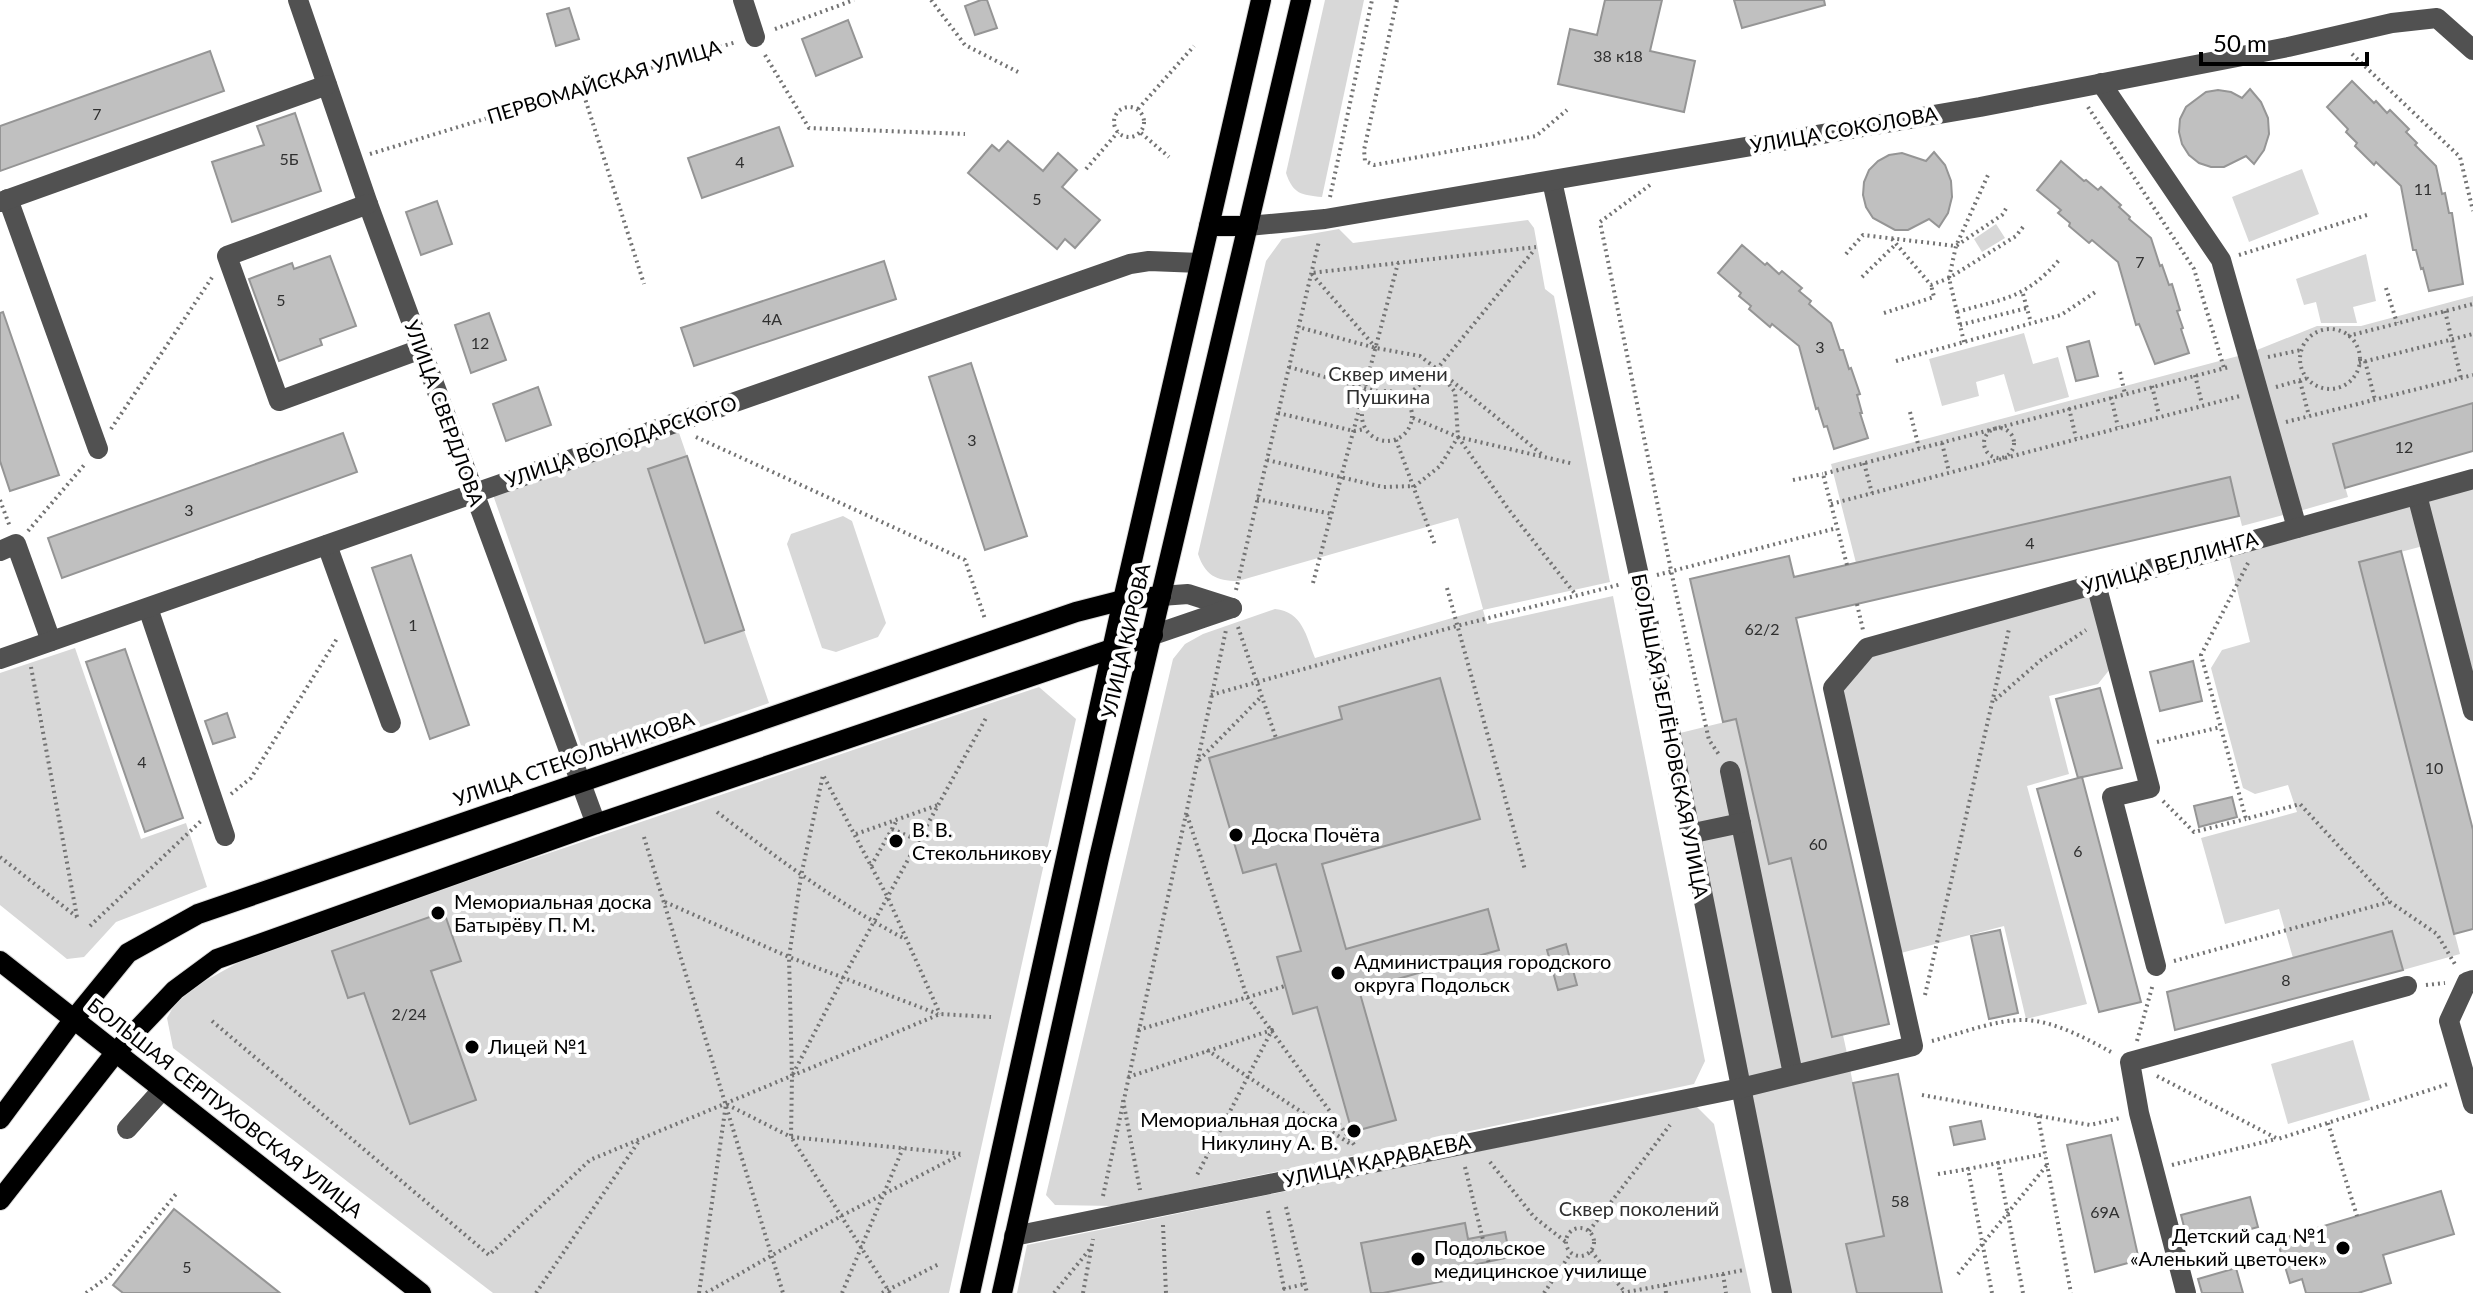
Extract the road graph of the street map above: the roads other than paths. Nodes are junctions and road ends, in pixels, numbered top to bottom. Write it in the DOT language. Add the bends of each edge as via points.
graph roads {
  1 [pos="298,0"];
  2 [pos="743,0"];
  3 [pos="1261,0"];
  4 [pos="1301,0"];
  5 [pos="755,37"];
  6 [pos="2473,50"];
  7 [pos="327,85"];
  8 [pos="2104,88"];
  9 [pos="1552,181"];
  10 [pos="4,201"];
  11 [pos="368,204"];
  12 [pos="1209,226"];
  13 [pos="1248,226"];
  14 [pos="1200,263"];
  15 [pos="421,349"];
  16 [pos="98,449"];
  17 [pos="2473,479"];
  18 [pos="474,494"];
  19 [pos="2417,495"];
  20 [pos="2297,528"];
  21 [pos="327,545"];
  22 [pos="8,548"];
  23 [pos="2096,584"];
  24 [pos="1161,596"];
  25 [pos="1123,600"];
  26 [pos="148,608"];
  27 [pos="1153,635"];
  28 [pos="51,641"];
  29 [pos="1112,651"];
  30 [pos="0,659"];
  31 [pos="2473,711"];
  32 [pos="391,723"];
  33 [pos="1730,771"];
  34 [pos="581,782"];
  35 [pos="1741,823"];
  36 [pos="596,824"];
  37 [pos="1689,834"];
  38 [pos="225,836"];
  39 [pos="0,961"];
  40 [pos="2156,966"];
  41 [pos="2470,981"];
  42 [pos="2407,986"];
  43 [pos="74,1019"];
  44 [pos="1913,1046"];
  45 [pos="116,1052"];
  46 [pos="1793,1074"];
  47 [pos="1741,1088"];
  48 [pos="162,1090"];
  49 [pos="2473,1104"];
  50 [pos="0,1119"];
  51 [pos="127,1129"];
  52 [pos="0,1200"];
  53 [pos="1014,1236"];
  54 [pos="421,1293"];
  55 [pos="970,1293"];
  56 [pos="1002,1293"];
  57 [pos="1782,1293"];
  58 [pos="2186,1293"];
  1 -- 7 [label="street, УЛИЦА СВЕРДЛОВА"];
  2 -- 5 [label="street"];
  3 -- 12 [label="main road, УЛИЦА КИРОВА"];
  4 -- 13 [label="main road, УЛИЦА КИРОВА"];
  6 -- 8 [label="street, УЛИЦА СОКОЛОВА" via="2437,18 2392,23"];
  7 -- 10 [label="street"];
  7 -- 11 [label="street, УЛИЦА СВЕРДЛОВА"];
  8 -- 9 [label="street, УЛИЦА СОКОЛОВА"];
  8 -- 20 [label="street" via="2221,260"];
  9 -- 13 [label="street, УЛИЦА СОКОЛОВА" via="1325,219"];
  9 -- 37 [label="street, БОЛЬШАЯ ЗЕЛЁНОВСКАЯ УЛИЦА" via="1640,580"];
  10 -- 16 [label="street"];
  11 -- 15 [label="street, УЛИЦА СВЕРДЛОВА"];
  11 -- 15 [label="street" via="227,256 279,401"];
  12 -- 13 [label="main road"];
  12 -- 14 [label="main road, УЛИЦА КИРОВА"];
  13 -- 24 [label="main road, УЛИЦА КИРОВА"];
  14 -- 18 [label="street, УЛИЦА ВОЛОДАРСКОГО" via="1130,264"];
  14 -- 25 [label="main road, УЛИЦА КИРОВА"];
  15 -- 18 [label="street, УЛИЦА СВЕРДЛОВА"];
  17 -- 19 [label="street, УЛИЦА ВЕЛЛИНГА"];
  18 -- 21 [label="street, УЛИЦА ВОЛОДАРСКОГО"];
  18 -- 34 [label="street, УЛИЦА СВЕРДЛОВА"];
  19 -- 20 [label="street, УЛИЦА ВЕЛЛИНГА"];
  19 -- 31 [label="street"];
  20 -- 23 [label="street, УЛИЦА ВЕЛЛИНГА"];
  21 -- 26 [label="street, УЛИЦА ВОЛОДАРСКОГО"];
  21 -- 32 [label="street"];
  22 -- 28 [label="street"];
  23 -- 40 [label="street" via="2150,788 2112,797"];
  23 -- 44 [label="street, УЛИЦА ВЕЛЛИНГА" via="1867,648 1833,688"];
  24 -- 25 [label="main road, УЛИЦА СТЕКОЛЬНИКОВА"];
  24 -- 27 [label="main road, УЛИЦА КИРОВА"];
  24 -- 27 [label="street" via="1188,594 1232,608"];
  24 -- 29 [label="main road"];
  25 -- 29 [label="main road, УЛИЦА КИРОВА"];
  25 -- 34 [label="main road, УЛИЦА СТЕКОЛЬНИКОВА"];
  26 -- 28 [label="street, УЛИЦА ВОЛОДАРСКОГО"];
  26 -- 38 [label="street"];
  27 -- 29 [label="main road"];
  27 -- 53 [label="main road, УЛИЦА КИРОВА"];
  28 -- 30 [label="street, УЛИЦА ВОЛОДАРСКОГО"];
  29 -- 36 [label="main road"];
  29 -- 55 [label="main road, УЛИЦА КИРОВА"];
  33 -- 35 [label="street"];
  34 -- 36 [label="street, УЛИЦА СВЕРДЛОВА"];
  34 -- 43 [label="main road, УЛИЦА СТЕКОЛЬНИКОВА" via="198,914 128,953"];
  35 -- 37 [label="street"];
  35 -- 46 [label="street"];
  36 -- 45 [label="main road" via="217,959 175,990"];
  37 -- 47 [label="street, БОЛЬШАЯ ЗЕЛЁНОВСКАЯ УЛИЦА"];
  39 -- 43 [label="main road, БОЛЬШАЯ СЕРПУХОВСКАЯ УЛИЦА"];
  41 -- 49 [label="street" via="2449,1021"];
  42 -- 58 [label="street" via="2130,1062"];
  43 -- 45 [label="main road, БОЛЬШАЯ СЕРПУХОВСКАЯ УЛИЦА"];
  43 -- 50 [label="main road, УЛИЦА СТЕКОЛЬНИКОВА"];
  44 -- 46 [label="street, УЛИЦА КАРАВАЕВА"];
  45 -- 48 [label="main road, БОЛЬШАЯ СЕРПУХОВСКАЯ УЛИЦА"];
  45 -- 52 [label="main road"];
  46 -- 47 [label="street, УЛИЦА КАРАВАЕВА"];
  47 -- 53 [label="street, УЛИЦА КАРАВАЕВА"];
  47 -- 57 [label="street, БОЛЬШАЯ ЗЕЛЁНОВСКАЯ УЛИЦА"];
  48 -- 51 [label="street"];
  48 -- 54 [label="main road, БОЛЬШАЯ СЕРПУХОВСКАЯ УЛИЦА"];
  53 -- 56 [label="main road, УЛИЦА КИРОВА"];
}
